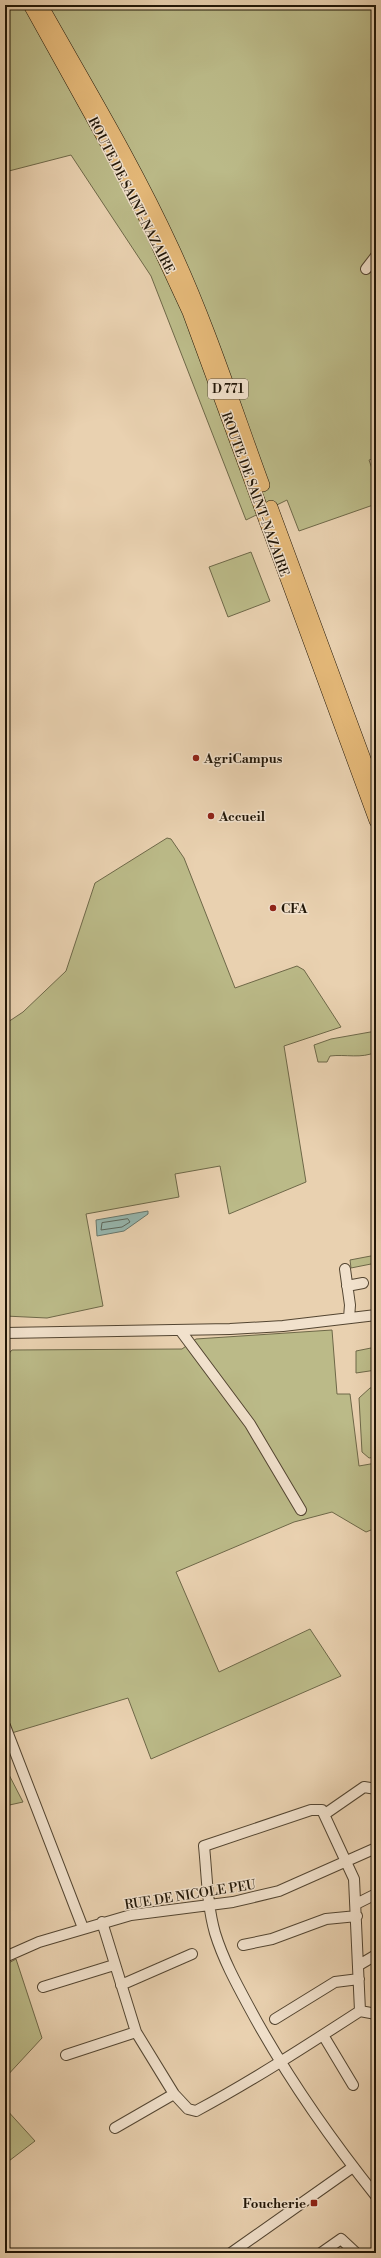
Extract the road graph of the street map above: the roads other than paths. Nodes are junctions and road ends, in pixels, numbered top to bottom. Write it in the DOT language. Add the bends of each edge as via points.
graph roads {
  1 [pos="30,5"];
  2 [pos="41,5"];
  3 [pos="376,256"];
  4 [pos="366,269"];
  5 [pos="376,791"];
  6 [pos="376,821"];
  7 [pos="345,1269"];
  8 [pos="363,1283"];
  9 [pos="347,1286"];
  10 [pos="376,1315"];
  11 [pos="349,1318"];
  12 [pos="180,1330"];
  13 [pos="5,1333"];
  14 [pos="301,1510"];
  15 [pos="5,1726"];
  16 [pos="376,1789"];
  17 [pos="325,1814"];
  18 [pos="376,1848"];
  19 [pos="347,1862"];
  20 [pos="376,1894"];
  21 [pos="356,1904"];
  22 [pos="210,1906"];
  23 [pos="357,1916"];
  24 [pos="102,1922"];
  25 [pos="83,1928"];
  26 [pos="243,1945"];
  27 [pos="192,1954"];
  28 [pos="376,1955"];
  29 [pos="5,1956"];
  30 [pos="114,1965"];
  31 [pos="359,1965"];
  32 [pos="359,1979"];
  33 [pos="121,1985"];
  34 [pos="43,1987"];
  35 [pos="360,2012"];
  36 [pos="376,2014"];
  37 [pos="274,2019"];
  38 [pos="136,2032"];
  39 [pos="323,2035"];
  40 [pos="66,2055"];
  41 [pos="280,2062"];
  42 [pos="353,2085"];
  43 [pos="174,2094"];
  44 [pos="115,2128"];
  45 [pos="353,2167"];
  46 [pos="376,2196"];
  47 [pos="231,2253"];
  48 [pos="321,2253"];
  49 [pos="356,2253"];
  1 -- 6 [label="main road, ROUTE DE SAINT-NAZAIRE" via="131,187 189,312"];
  2 -- 5 [label="main road, ROUTE DE SAINT-NAZAIRE / D 771" via="130,164 172,248 227,385"];
  3 -- 4 [label="street"];
  7 -- 9 [label="street"];
  8 -- 9 [label="street"];
  9 -- 11 [label="street"];
  10 -- 11 [label="street"];
  11 -- 12 [label="street" via="283,1326"];
  12 -- 13 [label="street"];
  12 -- 14 [label="street" via="250,1424"];
  15 -- 25 [label="street"];
  16 -- 17 [label="street" via="364,1787"];
  17 -- 19 [label="street"];
  17 -- 22 [label="street" via="322,1810 311,1810 204,1846"];
  18 -- 19 [label="street, RUE DE NICOLE PEU"];
  19 -- 21 [label="street" via="354,1879"];
  19 -- 22 [label="street, RUE DE NICOLE PEU" via="279,1891 249,1900"];
  20 -- 21 [label="street"];
  21 -- 23 [label="street"];
  22 -- 24 [label="street, RUE DE NICOLE PEU" via="172,1908"];
  22 -- 41 [label="street" via="215,1933 229,1970"];
  23 -- 26 [label="street" via="326,1920 272,1939"];
  23 -- 31 [label="street"];
  24 -- 25 [label="street, RUE DE NICOLE PEU"];
  24 -- 30 [label="street"];
  25 -- 29 [label="street, RUE DE NICOLE PEU"];
  27 -- 33 [label="street"];
  28 -- 31 [label="street"];
  30 -- 33 [label="street"];
  30 -- 34 [label="street"];
  31 -- 32 [label="street"];
  32 -- 35 [label="street"];
  32 -- 37 [label="street" via="335,1982"];
  33 -- 38 [label="street"];
  35 -- 36 [label="street"];
  35 -- 39 [label="street"];
  38 -- 40 [label="street"];
  38 -- 43 [label="street"];
  39 -- 41 [label="street"];
  39 -- 42 [label="street"];
  41 -- 43 [label="street" via="196,2111 188,2109"];
  41 -- 45 [label="street"];
  43 -- 44 [label="street"];
  45 -- 46 [label="street"];
  45 -- 47 [label="street"];
  48 -- 49 [label="street" via="341,2239"];
}
